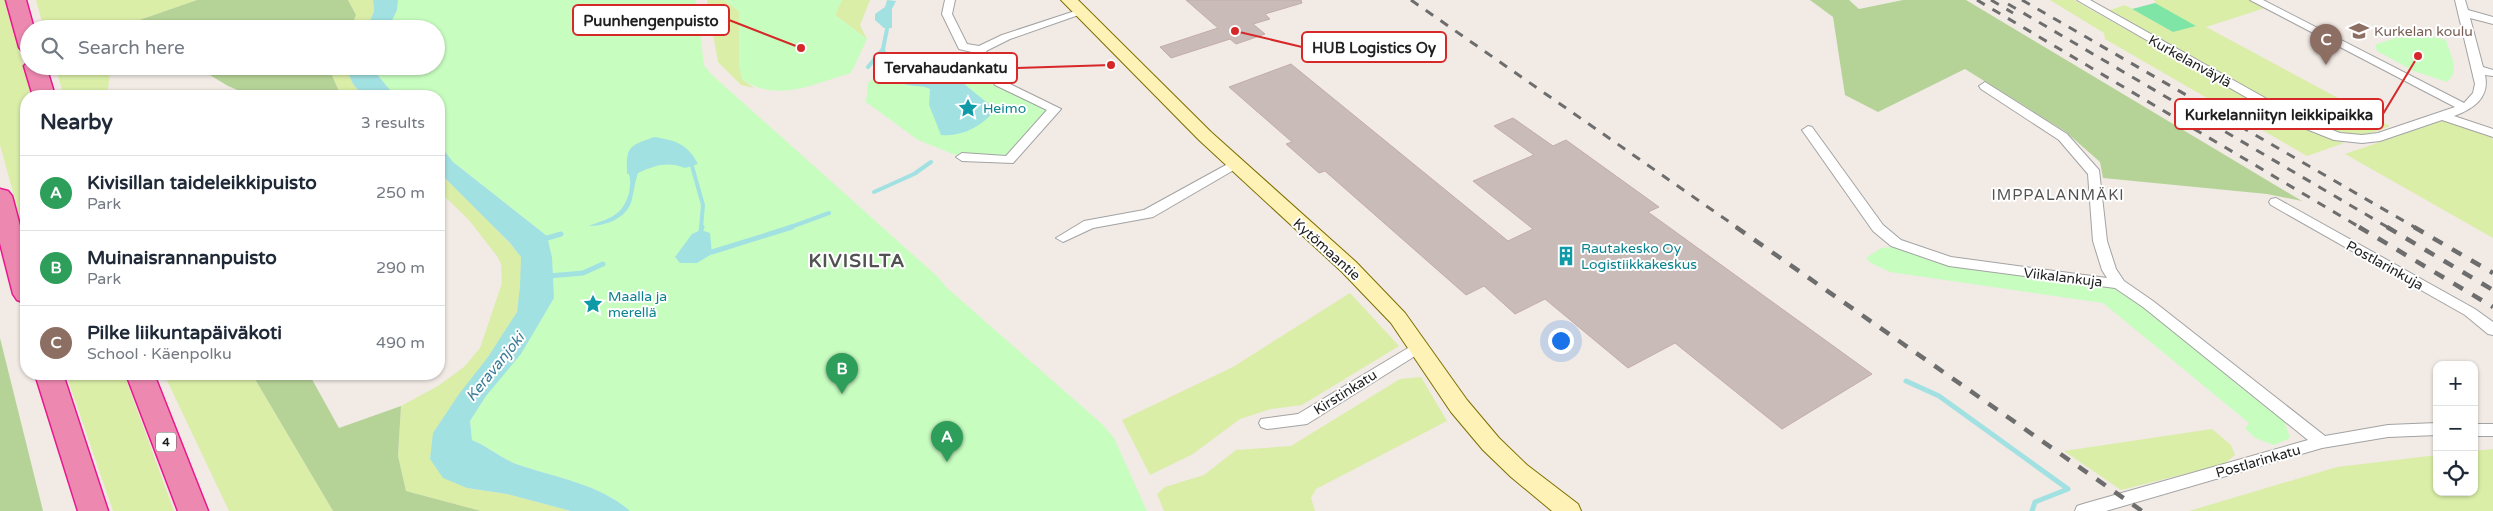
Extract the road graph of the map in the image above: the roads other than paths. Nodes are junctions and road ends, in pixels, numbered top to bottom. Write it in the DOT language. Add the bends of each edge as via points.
graph roads {
  1 [pos="16,0"];
  2 [pos="950,0"];
  3 [pos="2082,0"];
  4 [pos="2255,0"];
  5 [pos="2460,0"];
  6 [pos="1076,6"];
  7 [pos="2463,12"];
  8 [pos="22,20"];
  9 [pos="2493,21"];
  10 [pos="980,50"];
  11 [pos="2478,70"];
  12 [pos="2493,73"];
  13 [pos="38,75"];
  14 [pos="1985,86"];
  15 [pos="42,90"];
  16 [pos="2464,108"];
  17 [pos="2442,116"];
  18 [pos="1808,130"];
  19 [pos="2493,133"];
  20 [pos="962,157"];
  21 [pos="1234,164"];
  22 [pos="0,196"];
  23 [pos="2276,202"];
  24 [pos="1063,238"];
  25 [pos="20,271"];
  26 [pos="2119,284"];
  27 [pos="2493,330"];
  28 [pos="1418,346"];
  29 [pos="51,380"];
  30 [pos="142,380"];
  31 [pos="1267,424"];
  32 [pos="2433,429"];
  33 [pos="2478,430"];
  34 [pos="2493,430"];
  35 [pos="2322,442"];
  36 [pos="93,511"];
  37 [pos="193,511"];
  38 [pos="1569,511"];
  39 [pos="2083,511"];
  1 -- 8 [label="highway"];
  2 -- 10 [label="street" via="947,14 963,47"];
  3 -- 17 [label="street, Kurkelanväylä" via="2295,120 2338,137 2380,137"];
  4 -- 16 [label="street"];
  5 -- 7 [label="street"];
  6 -- 10 [label="street"];
  6 -- 21 [label="street, Kytömaantie"];
  7 -- 9 [label="street"];
  7 -- 11 [label="street"];
  10 -- 20 [label="street" via="999,84 1055,109 1009,160"];
  11 -- 12 [label="street"];
  11 -- 16 [label="street" via="2479,94"];
  13 -- 15 [label="highway"];
  14 -- 26 [label="street" via="2063,137 2094,173 2100,241 2109,270"];
  16 -- 17 [label="street, Kurkelanväylä"];
  17 -- 19 [label="street"];
  18 -- 26 [label="street, Viikalankuja" via="1878,228 1896,243 1949,261"];
  21 -- 24 [label="street" via="1148,214 1089,224"];
  21 -- 28 [label="street, Kytömaantie" via="1349,267 1398,318"];
  22 -- 25 [label="highway"];
  23 -- 27 [label="street, Postlarinkuja" via="2470,312"];
  26 -- 35 [label="street, Viikalankuja"];
  28 -- 31 [label="street, Kirstinkatu" via="1301,420"];
  28 -- 38 [label="street, Kytömaantie" via="1459,406 1491,444"];
  29 -- 36 [label="highway"];
  30 -- 37 [label="highway, 4"];
  32 -- 35 [label="street, Postlarinkatu"];
  33 -- 34 [label="street"];
  35 -- 39 [label="street, Postlarinkatu"];
}
